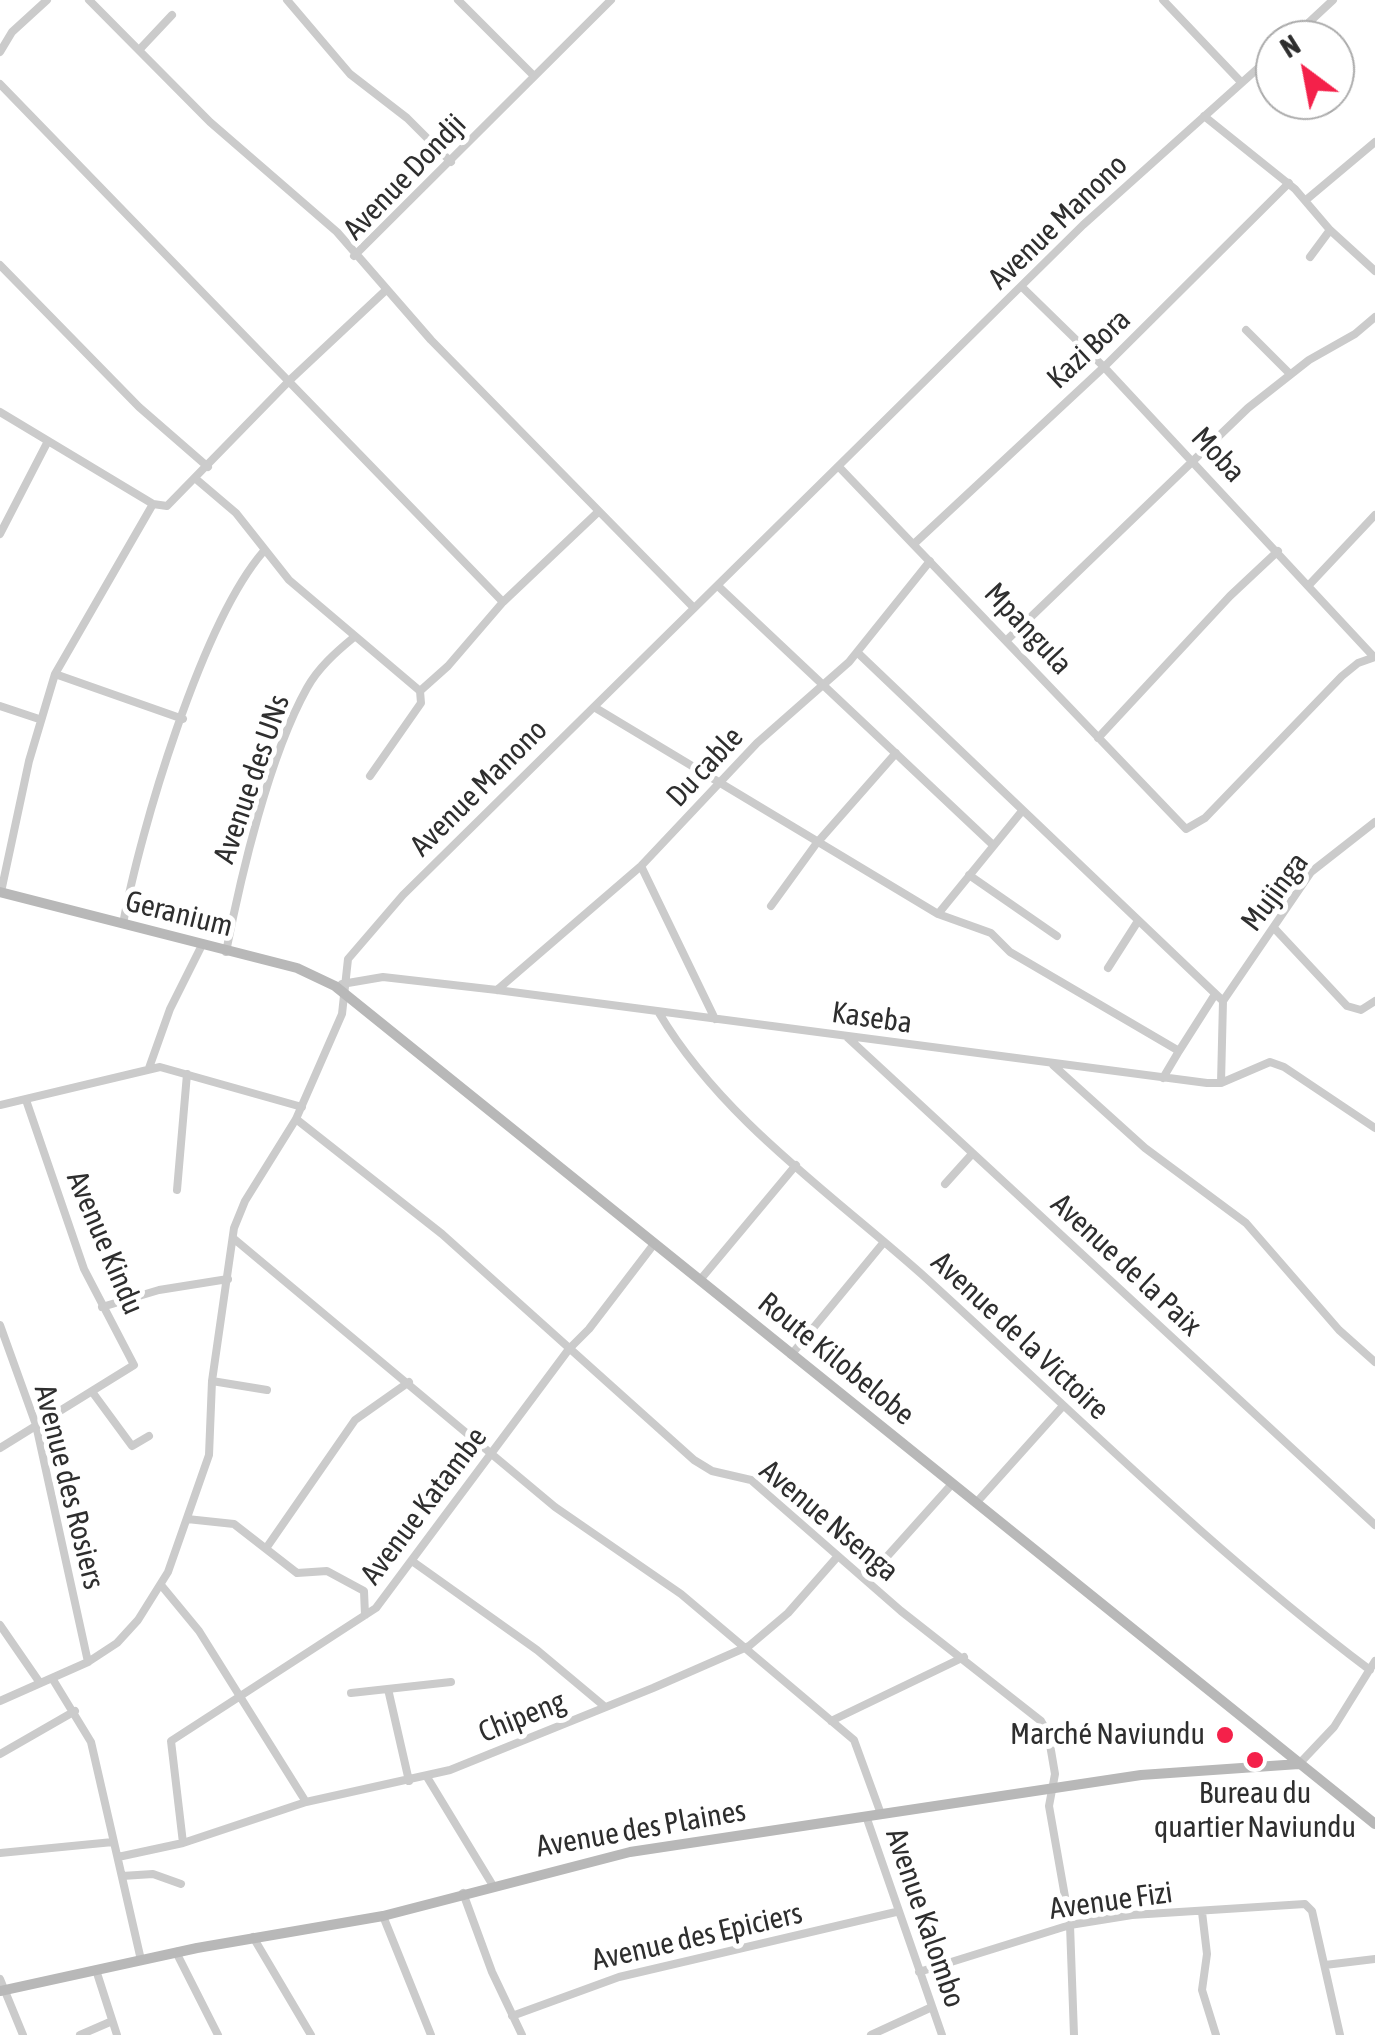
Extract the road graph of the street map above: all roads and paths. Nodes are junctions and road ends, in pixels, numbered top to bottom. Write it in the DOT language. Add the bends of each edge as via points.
graph roads {
  1 [pos="46,0"];
  2 [pos="89,0"];
  3 [pos="287,0"];
  4 [pos="458,0"];
  5 [pos="611,0"];
  6 [pos="1163,0"];
  7 [pos="1333,0"];
  8 [pos="172,15"];
  9 [pos="1312,20"];
  10 [pos="140,49"];
  11 [pos="0,52"];
  12 [pos="1255,70"];
  13 [pos="534,76"];
  14 [pos="1240,82"];
  15 [pos="0,84"];
  16 [pos="1204,116"];
  17 [pos="1374,144"];
  18 [pos="451,162"];
  19 [pos="1289,184"];
  20 [pos="1306,200"];
  21 [pos="1330,230"];
  22 [pos="354,256"];
  23 [pos="1310,257"];
  24 [pos="0,266"];
  25 [pos="1375,271"];
  26 [pos="1022,287"];
  27 [pos="385,291"];
  28 [pos="1375,316"];
  29 [pos="1246,330"];
  30 [pos="1104,366"];
  31 [pos="1290,374"];
  32 [pos="291,379"];
  33 [pos="0,412"];
  34 [pos="48,442"];
  35 [pos="1191,459"];
  36 [pos="208,467"];
  37 [pos="840,468"];
  38 [pos="196,478"];
  39 [pos="156,505"];
  40 [pos="597,513"];
  41 [pos="1375,514"];
  42 [pos="0,534"];
  43 [pos="916,542"];
  44 [pos="1278,551"];
  45 [pos="263,552"];
  46 [pos="930,560"];
  47 [pos="1309,585"];
  48 [pos="718,586"];
  49 [pos="502,602"];
  50 [pos="694,608"];
  51 [pos="353,638"];
  52 [pos="1008,638"];
  53 [pos="858,653"];
  54 [pos="1375,657"];
  55 [pos="55,674"];
  56 [pos="820,684"];
  57 [pos="420,691"];
  58 [pos="0,706"];
  59 [pos="594,708"];
  60 [pos="39,719"];
  61 [pos="183,719"];
  62 [pos="1098,738"];
  63 [pos="896,753"];
  64 [pos="370,776"];
  65 [pos="722,785"];
  66 [pos="1022,811"];
  67 [pos="1375,822"];
  68 [pos="816,844"];
  69 [pos="993,845"];
  70 [pos="641,866"];
  71 [pos="969,875"];
  72 [pos="1,892"];
  73 [pos="771,906"];
  74 [pos="938,914"];
  75 [pos="1138,921"];
  76 [pos="122,926"];
  77 [pos="1274,928"];
  78 [pos="1058,936"];
  79 [pos="202,945"];
  80 [pos="226,952"];
  81 [pos="1108,968"];
  82 [pos="342,988"];
  83 [pos="497,990"];
  84 [pos="1214,996"];
  85 [pos="1224,1000"];
  86 [pos="1375,1001"];
  87 [pos="660,1013"];
  88 [pos="715,1020"];
  89 [pos="847,1037"];
  90 [pos="1179,1051"];
  91 [pos="1053,1064"];
  92 [pos="148,1068"];
  93 [pos="187,1074"];
  94 [pos="1164,1078"];
  95 [pos="1220,1083"];
  96 [pos="26,1100"];
  97 [pos="0,1105"];
  98 [pos="302,1107"];
  99 [pos="296,1119"];
  100 [pos="1375,1128"];
  101 [pos="972,1154"];
  102 [pos="796,1165"];
  103 [pos="946,1184"];
  104 [pos="177,1190"];
  105 [pos="233,1238"];
  106 [pos="884,1242"];
  107 [pos="654,1244"];
  108 [pos="228,1279"];
  109 [pos="700,1280"];
  110 [pos="102,1308"];
  111 [pos="0,1325"];
  112 [pos="569,1348"];
  113 [pos="790,1355"];
  114 [pos="1375,1362"];
  115 [pos="212,1381"];
  116 [pos="409,1382"];
  117 [pos="267,1390"];
  118 [pos="93,1393"];
  119 [pos="1062,1406"];
  120 [pos="36,1425"];
  121 [pos="148,1436"];
  122 [pos="0,1448"];
  123 [pos="492,1452"];
  124 [pos="952,1484"];
  125 [pos="976,1503"];
  126 [pos="187,1518"];
  127 [pos="1375,1525"];
  128 [pos="267,1547"];
  129 [pos="838,1556"];
  130 [pos="412,1561"];
  131 [pos="866,1580"];
  132 [pos="160,1585"];
  133 [pos="365,1616"];
  134 [pos="0,1625"];
  135 [pos="745,1649"];
  136 [pos="964,1657"];
  137 [pos="88,1662"];
  138 [pos="1373,1666"];
  139 [pos="52,1678"];
  140 [pos="451,1682"];
  141 [pos="40,1683"];
  142 [pos="388,1688"];
  143 [pos="351,1692"];
  144 [pos="238,1694"];
  145 [pos="0,1701"];
  146 [pos="604,1706"];
  147 [pos="75,1711"];
  148 [pos="831,1722"];
  149 [pos="0,1754"];
  150 [pos="1299,1764"];
  151 [pos="427,1777"];
  152 [pos="409,1780"];
  153 [pos="1051,1790"];
  154 [pos="306,1802"];
  155 [pos="882,1814"];
  156 [pos="866,1816"];
  157 [pos="1375,1824"];
  158 [pos="114,1842"];
  159 [pos="183,1844"];
  160 [pos="0,1854"];
  161 [pos="118,1857"];
  162 [pos="122,1876"];
  163 [pos="181,1884"];
  164 [pos="492,1884"];
  165 [pos="462,1893"];
  166 [pos="896,1912"];
  167 [pos="1202,1912"];
  168 [pos="383,1916"];
  169 [pos="1070,1925"];
  170 [pos="253,1937"];
  171 [pos="176,1952"];
  172 [pos="1375,1959"];
  173 [pos="141,1960"];
  174 [pos="1325,1965"];
  175 [pos="96,1970"];
  176 [pos="919,1972"];
  177 [pos="1,1987"];
  178 [pos="932,2007"];
  179 [pos="512,2016"];
  180 [pos="110,2022"];
  181 [pos="309,2032"];
  182 [pos="23,2035"];
  183 [pos="80,2035"];
  184 [pos="118,2035"];
  185 [pos="218,2035"];
  186 [pos="293,2035"];
  187 [pos="432,2035"];
  188 [pos="522,2035"];
  189 [pos="871,2035"];
  190 [pos="942,2035"];
  191 [pos="1074,2035"];
  192 [pos="1216,2035"];
  193 [pos="1340,2035"];
  1 -- 11 [label="street"];
  2 -- 10 [label="street"];
  3 -- 18 [label="street" via="350,74"];
  4 -- 13 [label="street"];
  5 -- 13 [label="street, Avenue Dondji"];
  6 -- 14 [label="street"];
  7 -- 9 [label="street"];
  8 -- 10 [label="street"];
  10 -- 22 [label="street" via="210,122 337,232"];
  12 -- 14 [label="street, Avenue Manono"];
  13 -- 18 [label="street, Avenue Dondji"];
  14 -- 16 [label="street, Avenue Manono"];
  15 -- 32 [label="street"];
  16 -- 19 [label="street"];
  16 -- 26 [label="street, Avenue Manono"];
  17 -- 20 [label="street"];
  18 -- 22 [label="street, Avenue Dondji"];
  19 -- 20 [label="street"];
  19 -- 30 [label="street, Kazi Bora"];
  20 -- 21 [label="street"];
  21 -- 23 [label="street"];
  21 -- 25 [label="street"];
  22 -- 27 [label="street, Avenue Dondji"];
  24 -- 36 [label="street"];
  26 -- 30 [label="street, Moba"];
  26 -- 37 [label="street, Avenue Manono"];
  27 -- 32 [label="street"];
  27 -- 40 [label="street, Avenue Dondji"];
  28 -- 31 [label="street"];
  29 -- 31 [label="street"];
  30 -- 35 [label="street, Moba"];
  30 -- 43 [label="street, Kazi Bora"];
  31 -- 35 [label="street"];
  32 -- 36 [label="street"];
  32 -- 49 [label="street"];
  33 -- 34 [label="street"];
  34 -- 39 [label="street"];
  34 -- 42 [label="street"];
  35 -- 44 [label="street, Moba"];
  35 -- 52 [label="street"];
  36 -- 38 [label="street"];
  37 -- 43 [label="street, Mpangula"];
  37 -- 48 [label="street, Avenue Manono"];
  38 -- 39 [label="street" via="172,504"];
  38 -- 45 [label="street" via="236,514"];
  39 -- 55 [label="street"];
  40 -- 49 [label="street"];
  40 -- 50 [label="street, Avenue Dondji"];
  41 -- 47 [label="street"];
  43 -- 46 [label="street, Mpangula"];
  44 -- 47 [label="street, Moba"];
  44 -- 62 [label="street"];
  45 -- 51 [label="street"];
  45 -- 61 [label="street" via="211,643"];
  46 -- 52 [label="street, Mpangula"];
  46 -- 53 [label="street, Du cable"];
  47 -- 54 [label="street, Moba"];
  48 -- 50 [label="street, Avenue Manono"];
  48 -- 56 [label="street"];
  49 -- 57 [label="street"];
  50 -- 59 [label="street, Avenue Manono"];
  51 -- 57 [label="street"];
  51 -- 80 [label="street, Avenue des UNs" via="311,681 291,725 253,838"];
  52 -- 62 [label="street, Mpangula"];
  53 -- 56 [label="street, Du cable"];
  53 -- 66 [label="street"];
  54 -- 62 [label="street, Mpangula" via="1342,676 1190,828"];
  55 -- 60 [label="street"];
  55 -- 61 [label="street"];
  56 -- 63 [label="street"];
  56 -- 65 [label="street, Du cable"];
  57 -- 64 [label="street" via="418,707"];
  58 -- 60 [label="street"];
  59 -- 65 [label="street"];
  59 -- 82 [label="street, Avenue Manono" via="368,932 348,959"];
  60 -- 72 [label="street"];
  61 -- 76 [label="street"];
  63 -- 68 [label="street"];
  63 -- 69 [label="street"];
  65 -- 68 [label="street"];
  65 -- 70 [label="street, Du cable"];
  66 -- 69 [label="street"];
  66 -- 75 [label="street"];
  67 -- 77 [label="street, Mujinga" via="1310,872"];
  68 -- 73 [label="street"];
  68 -- 74 [label="street"];
  69 -- 71 [label="street"];
  70 -- 83 [label="street, Du cable"];
  70 -- 88 [label="street"];
  71 -- 74 [label="street"];
  71 -- 78 [label="street"];
  72 -- 76 [label="street, Geranium"];
  74 -- 90 [label="street" via="992,933 1010,952"];
  75 -- 81 [label="street"];
  75 -- 84 [label="street"];
  76 -- 79 [label="street, Geranium"];
  77 -- 85 [label="street, Mujinga"];
  77 -- 86 [label="street" via="1347,1006 1361,1010"];
  79 -- 80 [label="street, Geranium"];
  79 -- 92 [label="street"];
  80 -- 82 [label="street, Geranium" via="309,972"];
  82 -- 83 [label="street, Kaseba" via="382,977"];
  82 -- 98 [label="street, Avenue Manono" via="342,1014"];
  82 -- 107 [label="street, Route Kilobelobe"];
  83 -- 87 [label="street, Kaseba"];
  84 -- 85 [label="street"];
  84 -- 90 [label="street"];
  85 -- 95 [label="street"];
  87 -- 88 [label="street, Kaseba"];
  87 -- 102 [label="street, Avenue de la Victoire" via="711,1081"];
  88 -- 89 [label="street, Kaseba"];
  89 -- 91 [label="street, Kaseba"];
  89 -- 101 [label="street, Avenue de la Paix"];
  90 -- 94 [label="street"];
  91 -- 94 [label="street, Kaseba"];
  91 -- 114 [label="street" via="1145,1148 1246,1223"];
  92 -- 93 [label="street"];
  92 -- 96 [label="street"];
  93 -- 98 [label="street"];
  93 -- 104 [label="street"];
  94 -- 95 [label="street, Kaseba"];
  95 -- 100 [label="street, Kaseba" via="1255,1065 1276,1064"];
  96 -- 97 [label="street"];
  96 -- 110 [label="street, Avenue Kindu"];
  98 -- 99 [label="street, Avenue Manono"];
  99 -- 105 [label="street, Avenue Manono" via="245,1201"];
  99 -- 112 [label="street, Avenue Nsenga" via="442,1234"];
  101 -- 103 [label="street"];
  101 -- 127 [label="street, Avenue de la Paix"];
  102 -- 106 [label="street, Avenue de la Victoire"];
  102 -- 109 [label="street"];
  105 -- 108 [label="street, Avenue Manono"];
  105 -- 116 [label="street"];
  106 -- 113 [label="street"];
  106 -- 119 [label="street, Avenue de la Victoire"];
  107 -- 109 [label="street, Route Kilobelobe"];
  107 -- 112 [label="street, Avenue Katambe"];
  108 -- 110 [label="street"];
  108 -- 115 [label="street, Avenue Manono"];
  109 -- 113 [label="street, Route Kilobelobe"];
  110 -- 118 [label="street, Avenue Kindu" via="134,1365"];
  111 -- 120 [label="street, Avenue des Rosiers"];
  112 -- 123 [label="street, Avenue Katambe"];
  112 -- 129 [label="street, Avenue Nsenga" via="694,1460 747,1477"];
  113 -- 124 [label="street, Route Kilobelobe"];
  115 -- 117 [label="street"];
  115 -- 126 [label="street, Avenue Manono" via="210,1454"];
  116 -- 123 [label="street"];
  116 -- 128 [label="street" via="354,1420"];
  118 -- 120 [label="street, Avenue Kindu"];
  118 -- 121 [label="street" via="132,1446"];
  119 -- 125 [label="street"];
  119 -- 138 [label="street, Avenue de la Victoire" via="1220,1552"];
  120 -- 122 [label="street, Avenue Kindu"];
  120 -- 137 [label="street, Avenue des Rosiers"];
  123 -- 130 [label="street, Avenue Katambe"];
  123 -- 135 [label="street" via="554,1507 682,1594"];
  124 -- 125 [label="street, Route Kilobelobe"];
  124 -- 131 [label="street"];
  125 -- 150 [label="street, Route Kilobelobe"];
  126 -- 128 [label="street" via="234,1524"];
  126 -- 132 [label="street, Avenue Manono"];
  128 -- 133 [label="street" via="297,1572 327,1570 362,1590"];
  129 -- 131 [label="street, Avenue Nsenga"];
  129 -- 135 [label="street, Chipeng"];
  130 -- 133 [label="street, Avenue Katambe"];
  130 -- 146 [label="street"];
  131 -- 136 [label="street, Avenue Nsenga"];
  132 -- 137 [label="street, Avenue Manono" via="125,1636"];
  132 -- 144 [label="street" via="190,1617"];
  133 -- 144 [label="street, Avenue Katambe"];
  134 -- 141 [label="street"];
  135 -- 146 [label="street, Chipeng"];
  135 -- 148 [label="street"];
  136 -- 148 [label="street"];
  136 -- 153 [label="street, Avenue Nsenga" via="1044,1725 1055,1774"];
  137 -- 139 [label="street, Avenue Manono"];
  138 -- 150 [label="street" via="1326,1738"];
  139 -- 141 [label="street, Avenue Manono"];
  139 -- 147 [label="street"];
  140 -- 142 [label="street"];
  141 -- 145 [label="street, Avenue Manono"];
  142 -- 143 [label="street"];
  142 -- 152 [label="street"];
  144 -- 154 [label="street"];
  144 -- 159 [label="street, Avenue Katambe" via="176,1736 170,1750"];
  146 -- 151 [label="street, Chipeng"];
  147 -- 149 [label="street"];
  147 -- 158 [label="street" via="91,1742"];
  148 -- 155 [label="street" via="860,1748"];
  150 -- 153 [label="street, Avenue des Plaines" via="1161,1772"];
  150 -- 157 [label="street, Route Kilobelobe"];
  151 -- 152 [label="street, Chipeng"];
  151 -- 164 [label="street"];
  152 -- 154 [label="street, Chipeng"];
  153 -- 155 [label="street, Avenue des Plaines"];
  153 -- 169 [label="street, Avenue Nsenga"];
  154 -- 159 [label="street, Chipeng"];
  155 -- 156 [label="street, Avenue des Plaines"];
  156 -- 164 [label="street, Avenue des Plaines" via="630,1852"];
  156 -- 166 [label="street, Avenue Kalombo"];
  158 -- 160 [label="street"];
  158 -- 161 [label="street"];
  159 -- 161 [label="street, Chipeng"];
  161 -- 162 [label="street"];
  162 -- 163 [label="street" via="153,1874"];
  162 -- 173 [label="street"];
  164 -- 165 [label="street, Avenue des Plaines"];
  165 -- 168 [label="street, Avenue des Plaines"];
  165 -- 179 [label="street"];
  166 -- 176 [label="street, Avenue Kalombo"];
  166 -- 179 [label="street, Avenue des Epiciers" via="619,1977"];
  167 -- 169 [label="street, Avenue Fizi"];
  167 -- 174 [label="street, Avenue Fizi" via="1298,1903 1312,1911"];
  167 -- 192 [label="street" via="1202,1990"];
  168 -- 170 [label="street, Avenue des Plaines"];
  168 -- 187 [label="street"];
  169 -- 176 [label="street, Avenue Fizi"];
  169 -- 191 [label="street, Avenue Nsenga"];
  170 -- 171 [label="street, Avenue des Plaines"];
  170 -- 181 [label="street"];
  171 -- 173 [label="street, Avenue des Plaines"];
  171 -- 185 [label="street"];
  172 -- 174 [label="street"];
  173 -- 175 [label="street, Avenue des Plaines"];
  174 -- 193 [label="street"];
  175 -- 177 [label="street, Avenue des Plaines"];
  175 -- 180 [label="street"];
  176 -- 178 [label="street, Avenue Kalombo"];
  177 -- 182 [label="street"];
  178 -- 189 [label="street"];
  178 -- 190 [label="street, Avenue Kalombo"];
  179 -- 188 [label="street"];
  180 -- 183 [label="street"];
  180 -- 184 [label="street"];
  181 -- 186 [label="street"];
}
